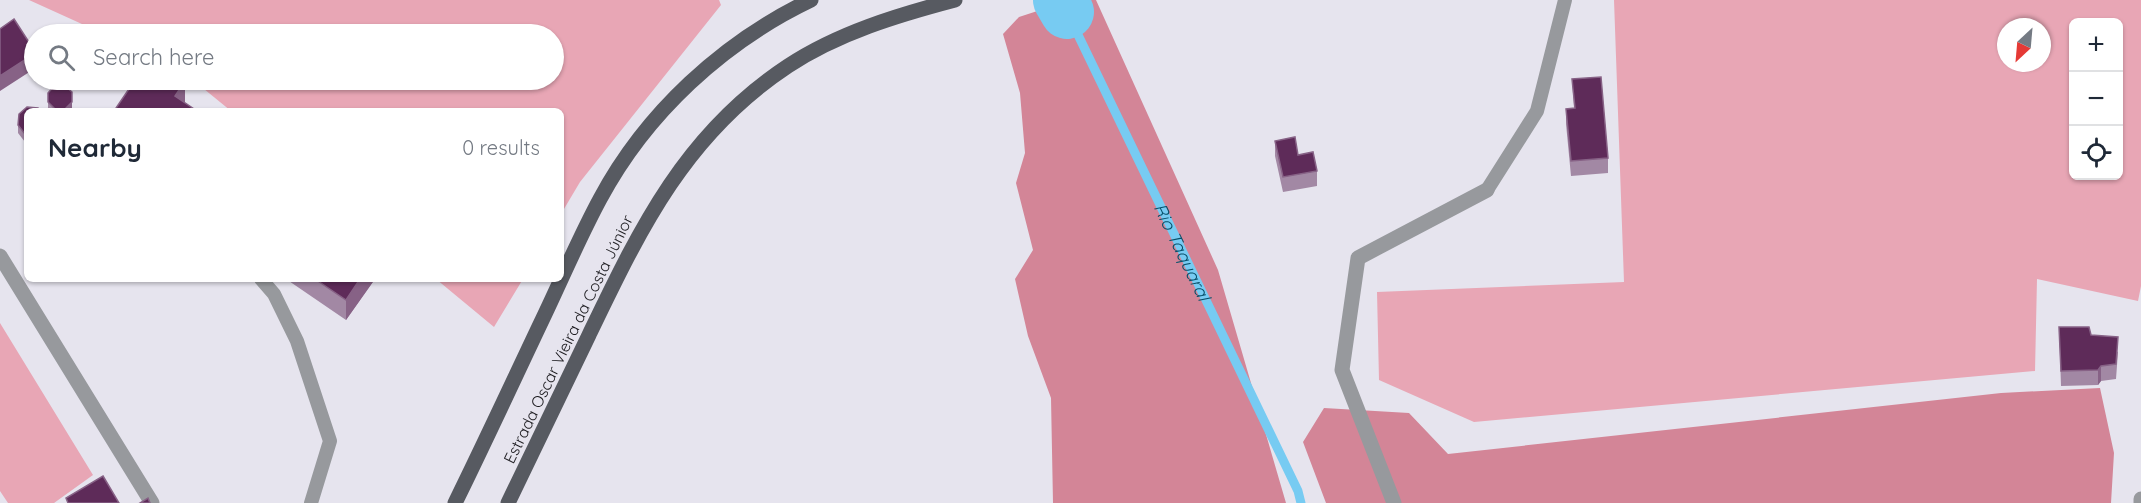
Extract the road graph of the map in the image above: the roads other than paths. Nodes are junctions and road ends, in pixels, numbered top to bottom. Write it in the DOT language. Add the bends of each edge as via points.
graph roads {
  1 [pos="811,0"];
  2 [pos="955,0"];
  3 [pos="1564,0"];
  4 [pos="1487,190"];
  5 [pos="0,256"];
  6 [pos="564,274"];
  7 [pos="264,282"];
  8 [pos="560,282"];
  9 [pos="152,503"];
  10 [pos="310,503"];
  11 [pos="455,503"];
  12 [pos="508,503"];
  13 [pos="1394,503"];
  1 -- 6 [label="main road, Estrada Oscar Vieira da Costa Júnior" via="774,18 729,48 685,88 637,142 600,198"];
  2 -- 12 [label="main road, Estrada Oscar Vieira da Costa Júnior" via="861,29 814,51 758,88 700,141 630,248"];
  3 -- 4 [label="lane" via="1537,111"];
  4 -- 13 [label="street" via="1358,258 1342,370"];
  5 -- 9 [label="street"];
  7 -- 10 [label="lane" via="274,294 297,341 330,441"];
  8 -- 11 [label="main road, Estrada Oscar Vieira da Costa Júnior"];
}
